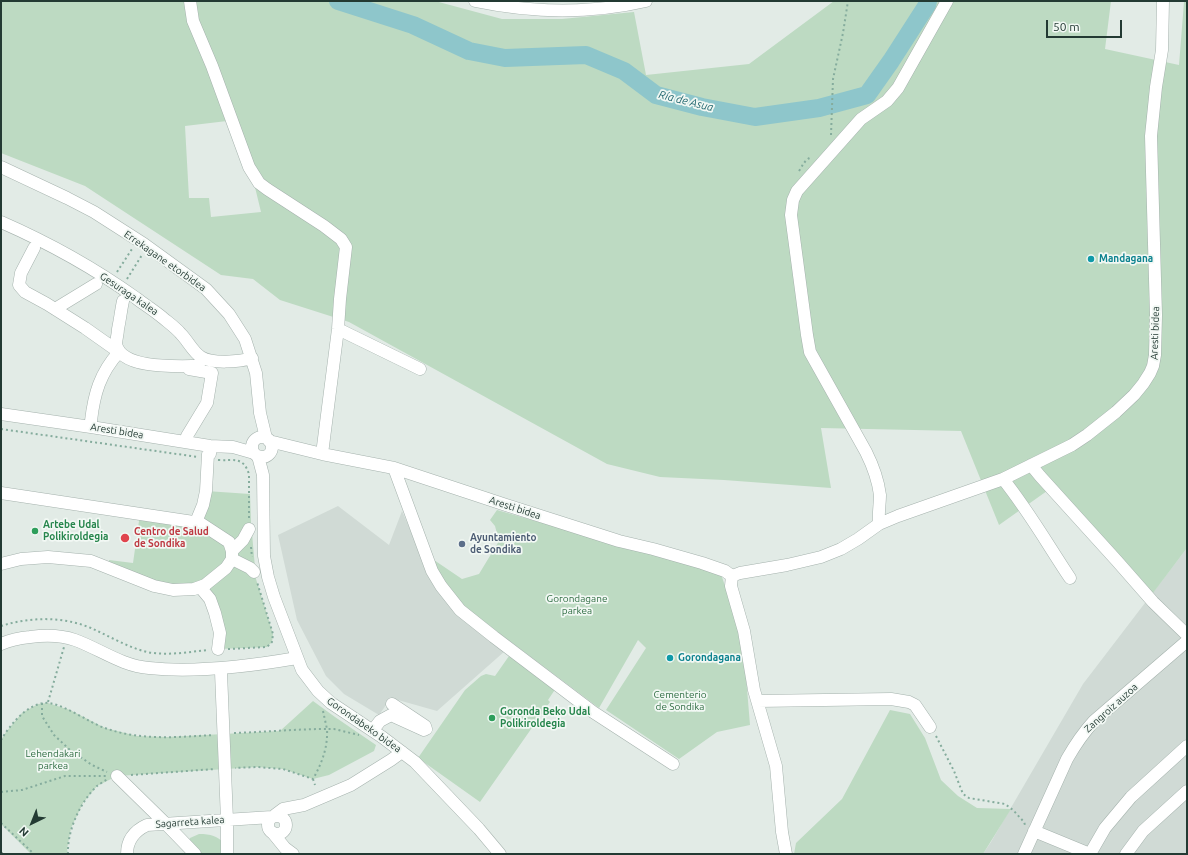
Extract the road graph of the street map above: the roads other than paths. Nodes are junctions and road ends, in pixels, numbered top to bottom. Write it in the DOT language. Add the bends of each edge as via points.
graph roads {
  1 [pos="190,1"];
  2 [pos="475,1"];
  3 [pos="646,1"];
  4 [pos="947,1"];
  5 [pos="1163,1"];
  6 [pos="1,167"];
  7 [pos="1,222"];
  8 [pos="34,248"];
  9 [pos="96,284"];
  10 [pos="123,301"];
  11 [pos="55,309"];
  12 [pos="338,329"];
  13 [pos="119,352"];
  14 [pos="252,358"];
  15 [pos="185,366"];
  16 [pos="198,366"];
  17 [pos="420,369"];
  18 [pos="1,414"];
  19 [pos="91,421"];
  20 [pos="187,436"];
  21 [pos="210,446"];
  22 [pos="262,447"];
  23 [pos="322,454"];
  24 [pos="1031,465"];
  25 [pos="394,468"];
  26 [pos="1003,478"];
  27 [pos="1,493"];
  28 [pos="196,522"];
  29 [pos="879,524"];
  30 [pos="249,529"];
  31 [pos="232,555"];
  32 [pos="1,564"];
  33 [pos="254,572"];
  34 [pos="732,576"];
  35 [pos="1070,578"];
  36 [pos="200,587"];
  37 [pos="1187,635"];
  38 [pos="1187,641"];
  39 [pos="1,644"];
  40 [pos="218,649"];
  41 [pos="297,658"];
  42 [pos="221,672"];
  43 [pos="758,701"];
  44 [pos="392,704"];
  45 [pos="930,727"];
  46 [pos="368,734"];
  47 [pos="1187,746"];
  48 [pos="402,752"];
  49 [pos="674,764"];
  50 [pos="115,776"];
  51 [pos="1187,791"];
  52 [pos="304,804"];
  53 [pos="274,816"];
  54 [pos="227,820"];
  55 [pos="166,824"];
  56 [pos="286,827"];
  57 [pos="1034,831"];
  58 [pos="272,832"];
  59 [pos="292,853"];
  60 [pos="127,854"];
  61 [pos="194,854"];
  62 [pos="227,854"];
  63 [pos="500,854"];
  64 [pos="786,854"];
  65 [pos="1024,854"];
  66 [pos="1090,854"];
  67 [pos="1126,854"];
  1 -- 12 [label="street" via="193,21 248,167 259,183 324,226 341,239 346,247"];
  2 -- 3 [label="street" via="555,11 589,10"];
  4 -- 29 [label="street" via="898,88 887,102 861,119 797,191 791,215 810,352 874,469 880,496"];
  5 -- 24 [label="street, Aresti bidea" via="1162,50 1151,136 1156,315 1153,366 1134,395 1116,412 1072,445"];
  6 -- 14 [label="street, Errekagane etorbidea" via="94,212 206,289 229,314 245,339"];
  7 -- 14 [label="street, Gesuraga kalea" via="73,257 116,284 181,333 201,357 221,361 242,361"];
  8 -- 11 [label="street" via="21,273 19,285 25,292"];
  9 -- 11 [label="street"];
  10 -- 13 [label="street" via="116,343"];
  11 -- 13 [label="street"];
  12 -- 17 [label="street"];
  12 -- 23 [label="street"];
  13 -- 15 [label="street" via="141,363"];
  13 -- 19 [label="street" via="110,362 97,387"];
  14 -- 22 [label="street, Errekagane etorbidea" via="256,373"];
  15 -- 16 [label="street"];
  15 -- 20 [label="street" via="190,370 212,373 207,403"];
  18 -- 21 [label="street, Aresti bidea"];
  21 -- 22 [label="street, Aresti bidea"];
  21 -- 28 [label="street" via="206,491"];
  22 -- 23 [label="street, Aresti bidea" via="294,448"];
  22 -- 41 [label="street, Gorondabeko bidea" via="264,556 274,597"];
  23 -- 25 [label="street, Aresti bidea"];
  24 -- 26 [label="street, Aresti bidea"];
  24 -- 37 [label="street" via="1153,602"];
  25 -- 34 [label="street, Aresti bidea" via="506,506 702,563"];
  25 -- 49 [label="street" via="432,571 460,610 593,712"];
  26 -- 29 [label="street, Aresti bidea"];
  26 -- 35 [label="street"];
  27 -- 28 [label="street"];
  28 -- 31 [label="street" via="229,542"];
  29 -- 34 [label="street, Aresti bidea" via="841,549 821,557"];
  30 -- 31 [label="street"];
  31 -- 33 [label="street"];
  31 -- 36 [label="street" via="226,568"];
  32 -- 36 [label="street" via="48,557 91,561 154,586 173,590"];
  34 -- 43 [label="street" via="731,586 744,631"];
  36 -- 40 [label="street" via="210,599 216,613 220,633"];
  38 -- 57 [label="street, Zangroiz auzoa" via="1083,733 1067,759"];
  39 -- 41 [label="street" via="20,638 68,638 125,663 147,668 208,668"];
  41 -- 46 [label="street, Gorondabeko bidea" via="306,677 318,692"];
  42 -- 54 [label="street"];
  43 -- 45 [label="street" via="891,699 915,705"];
  43 -- 64 [label="street" via="776,766"];
  44 -- 46 [label="street" via="426,729 391,715 380,721"];
  46 -- 48 [label="street, Gorondabeko bidea"];
  47 -- 66 [label="street" via="1131,797 1105,828"];
  48 -- 52 [label="street" via="351,785"];
  48 -- 63 [label="street, Gorondabeko bidea" via="415,762"];
  50 -- 55 [label="street"];
  51 -- 67 [label="street" via="1143,831"];
  52 -- 53 [label="street" via="283,809"];
  52 -- 56 [label="street" via="298,808"];
  53 -- 54 [label="street, Sagarreta kalea"];
  53 -- 56 [label="street" via="283,818"];
  53 -- 58 [label="street" via="268,824"];
  54 -- 55 [label="street, Sagarreta kalea"];
  54 -- 62 [label="street"];
  55 -- 60 [label="street, Sagarreta kalea" via="147,825 134,832 127,845"];
  55 -- 61 [label="street"];
  56 -- 58 [label="street" via="280,834"];
  56 -- 59 [label="street"];
  57 -- 65 [label="street, Zangroiz auzoa"];
  57 -- 66 [label="street"];
  58 -- 59 [label="street"];
}
